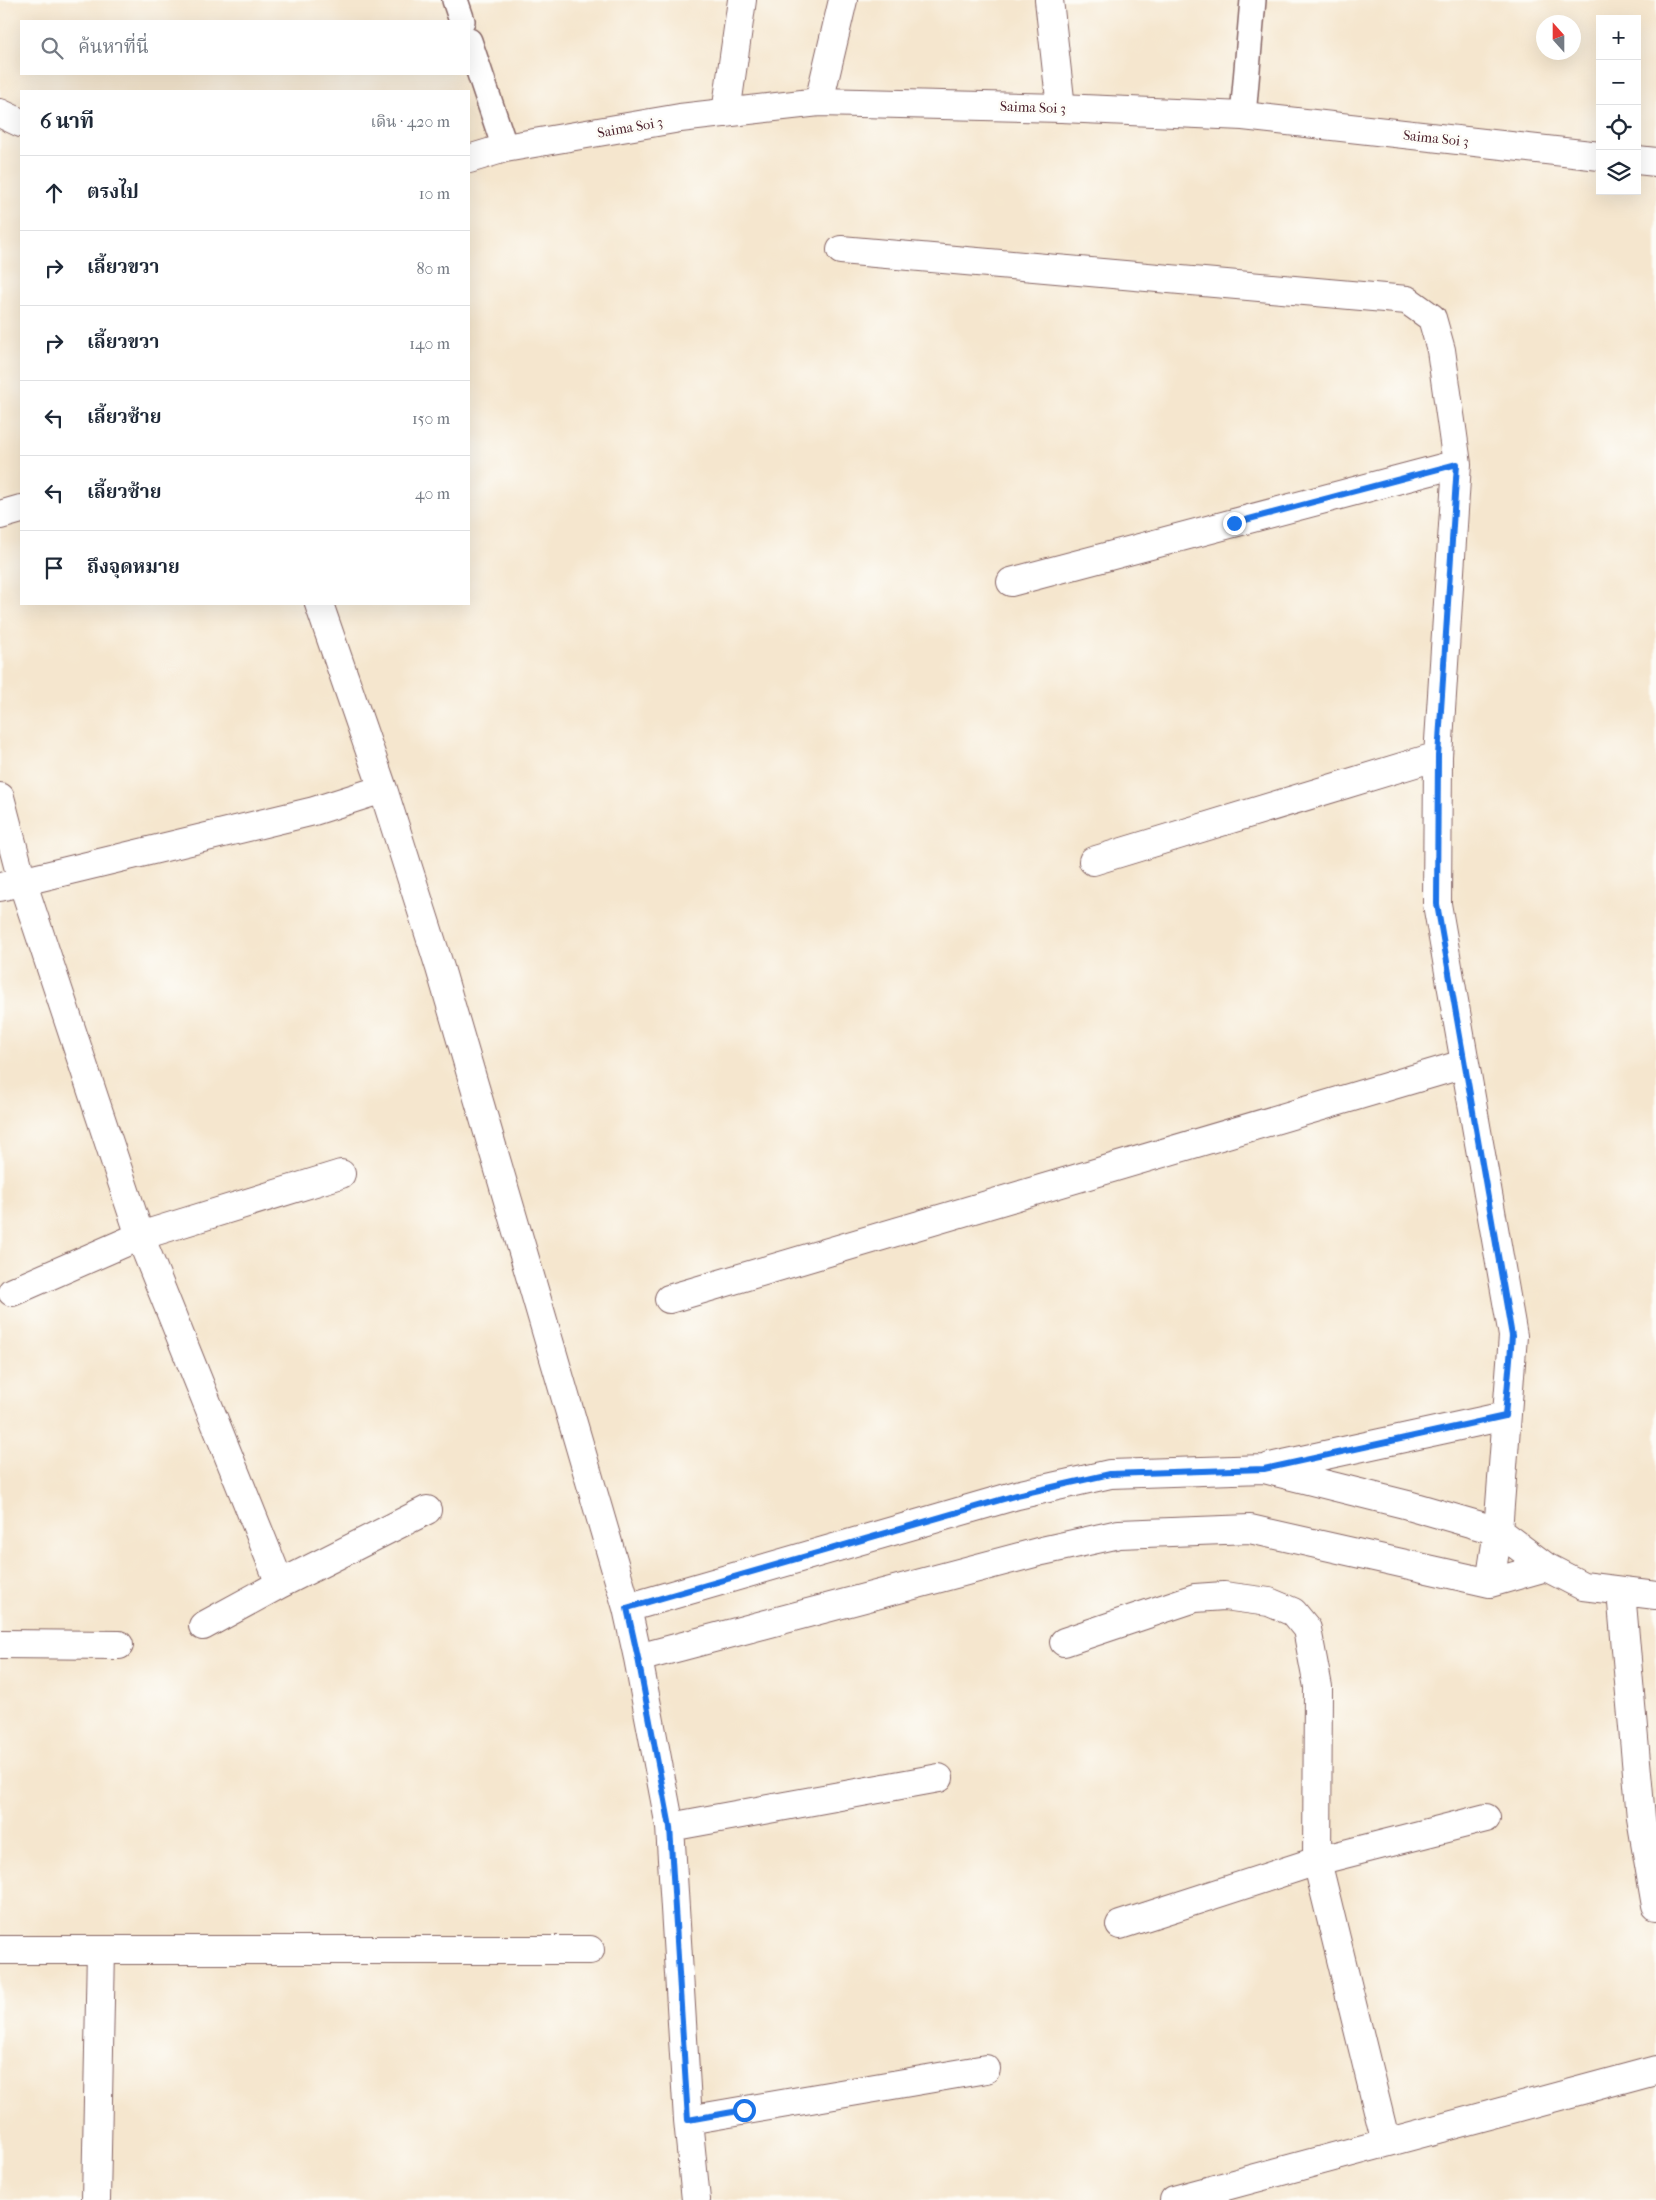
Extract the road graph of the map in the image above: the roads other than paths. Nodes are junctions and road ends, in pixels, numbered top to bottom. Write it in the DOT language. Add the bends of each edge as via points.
graph roads {
  1 [pos="455,0"];
  2 [pos="742,0"];
  3 [pos="843,0"];
  4 [pos="1049,0"];
  5 [pos="1253,0"];
  6 [pos="462,20"];
  7 [pos="470,44"];
  8 [pos="819,102"];
  9 [pos="1061,108"];
  10 [pos="0,113"];
  11 [pos="726,113"];
  12 [pos="1243,116"];
  13 [pos="20,123"];
  14 [pos="505,148"];
  15 [pos="1596,156"];
  16 [pos="470,159"];
  17 [pos="1641,160"];
  18 [pos="1656,162"];
  19 [pos="841,250"];
  20 [pos="1457,464"];
  21 [pos="20,509"];
  22 [pos="0,515"];
  23 [pos="1011,582"];
  24 [pos="319,605"];
  25 [pos="1438,756"];
  26 [pos="383,789"];
  27 [pos="0,796"];
  28 [pos="1093,861"];
  29 [pos="11,884"];
  30 [pos="1464,1064"];
  31 [pos="341,1174"];
  32 [pos="140,1236"];
  33 [pos="12,1292"];
  34 [pos="669,1299"];
  35 [pos="1505,1416"];
  36 [pos="1264,1469"];
  37 [pos="427,1510"];
  38 [pos="1498,1531"];
  39 [pos="1546,1567"];
  40 [pos="280,1584"];
  41 [pos="1490,1584"];
  42 [pos="1622,1592"];
  43 [pos="1656,1595"];
  44 [pos="627,1608"];
  45 [pos="203,1626"];
  46 [pos="1064,1642"];
  47 [pos="0,1644"];
  48 [pos="119,1645"];
  49 [pos="638,1658"];
  50 [pos="939,1778"];
  51 [pos="1486,1818"];
  52 [pos="670,1827"];
  53 [pos="1317,1860"];
  54 [pos="1656,1906"];
  55 [pos="1120,1925"];
  56 [pos="0,1950"];
  57 [pos="101,1950"];
  58 [pos="590,1950"];
  59 [pos="986,2069"];
  60 [pos="1656,2070"];
  61 [pos="688,2120"];
  62 [pos="1386,2143"];
  63 [pos="96,2200"];
  64 [pos="696,2200"];
  65 [pos="1174,2200"];
  1 -- 6 [label="lane"];
  2 -- 11 [label="street"];
  3 -- 8 [label="street"];
  4 -- 9 [label="street"];
  5 -- 12 [label="lane"];
  7 -- 14 [label="lane"];
  8 -- 9 [label="street, Saima Soi 3"];
  8 -- 11 [label="street, Saima Soi 3"];
  9 -- 12 [label="street, Saima Soi 3"];
  10 -- 13 [label="street"];
  11 -- 14 [label="street, Saima Soi 3"];
  12 -- 15 [label="street, Saima Soi 3"];
  14 -- 16 [label="street, Saima Soi 3"];
  17 -- 18 [label="street"];
  19 -- 20 [label="street" via="1407,300 1432,318 1441,350"];
  20 -- 23 [label="street"];
  20 -- 25 [label="street"];
  21 -- 22 [label="street"];
  24 -- 26 [label="street"];
  25 -- 28 [label="street"];
  25 -- 30 [label="street" via="1437,904"];
  26 -- 29 [label="street" via="314,810"];
  26 -- 44 [label="street" via="440,968"];
  27 -- 29 [label="street"];
  29 -- 32 [label="street"];
  30 -- 34 [label="street"];
  30 -- 35 [label="street" via="1512,1336"];
  31 -- 32 [label="street"];
  32 -- 33 [label="street"];
  32 -- 40 [label="street"];
  35 -- 36 [label="street"];
  35 -- 38 [label="street"];
  36 -- 38 [label="street" via="1408,1504"];
  36 -- 44 [label="street" via="1110,1474 1017,1495"];
  37 -- 40 [label="street"];
  38 -- 39 [label="street"];
  38 -- 41 [label="street"];
  39 -- 41 [label="street"];
  39 -- 42 [label="street" via="1583,1586"];
  40 -- 45 [label="street"];
  41 -- 49 [label="street" via="1250,1529 1119,1534 1042,1551"];
  42 -- 43 [label="street"];
  42 -- 54 [label="street" via="1641,1818"];
  44 -- 49 [label="street"];
  46 -- 53 [label="street" via="1195,1598 1224,1596 1260,1601 1293,1612 1307,1629 1318,1687"];
  47 -- 48 [label="street"];
  49 -- 52 [label="street"];
  50 -- 52 [label="street"];
  51 -- 53 [label="street"];
  52 -- 61 [label="street"];
  53 -- 55 [label="street"];
  53 -- 62 [label="street"];
  56 -- 57 [label="street"];
  57 -- 58 [label="street"];
  57 -- 63 [label="street"];
  59 -- 61 [label="street"];
  60 -- 62 [label="street"];
  61 -- 64 [label="street"];
  62 -- 65 [label="street"];
}
